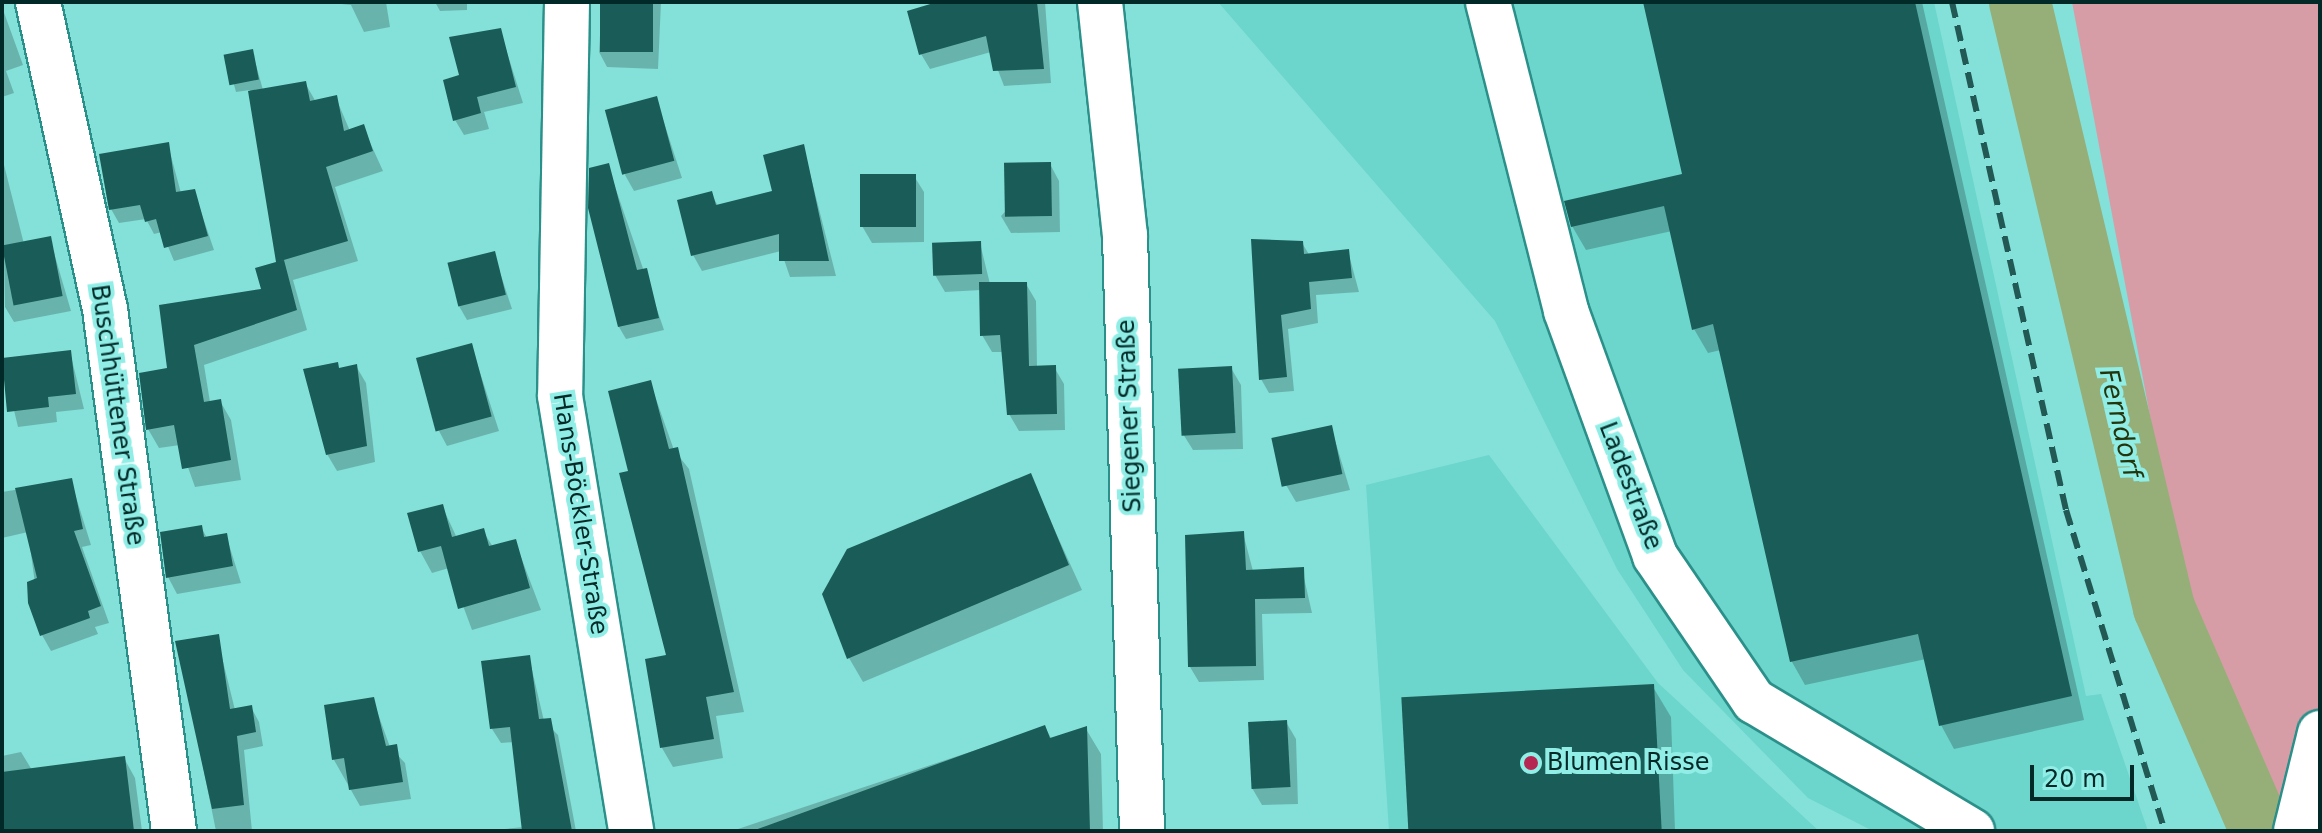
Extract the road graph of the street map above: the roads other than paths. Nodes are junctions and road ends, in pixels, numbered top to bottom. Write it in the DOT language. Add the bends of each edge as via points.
graph roads {
  1 [pos="38,2"];
  2 [pos="567,2"];
  3 [pos="1100,2"];
  4 [pos="1488,2"];
  5 [pos="2320,733"];
  6 [pos="174,831"];
  7 [pos="631,831"];
  8 [pos="1142,831"];
  9 [pos="1972,831"];
  10 [pos="2296,831"];
  1 -- 6 [label="street, Buschhüttener Straße" via="105,309"];
  2 -- 7 [label="street, Hans-Böckler-Straße" via="560,396"];
  3 -- 8 [label="street, Siegener Straße" via="1125,235"];
  4 -- 9 [label="street, Ladestraße" via="1566,311 1655,556 1754,701"];
  5 -- 10 [label="street"];
}
